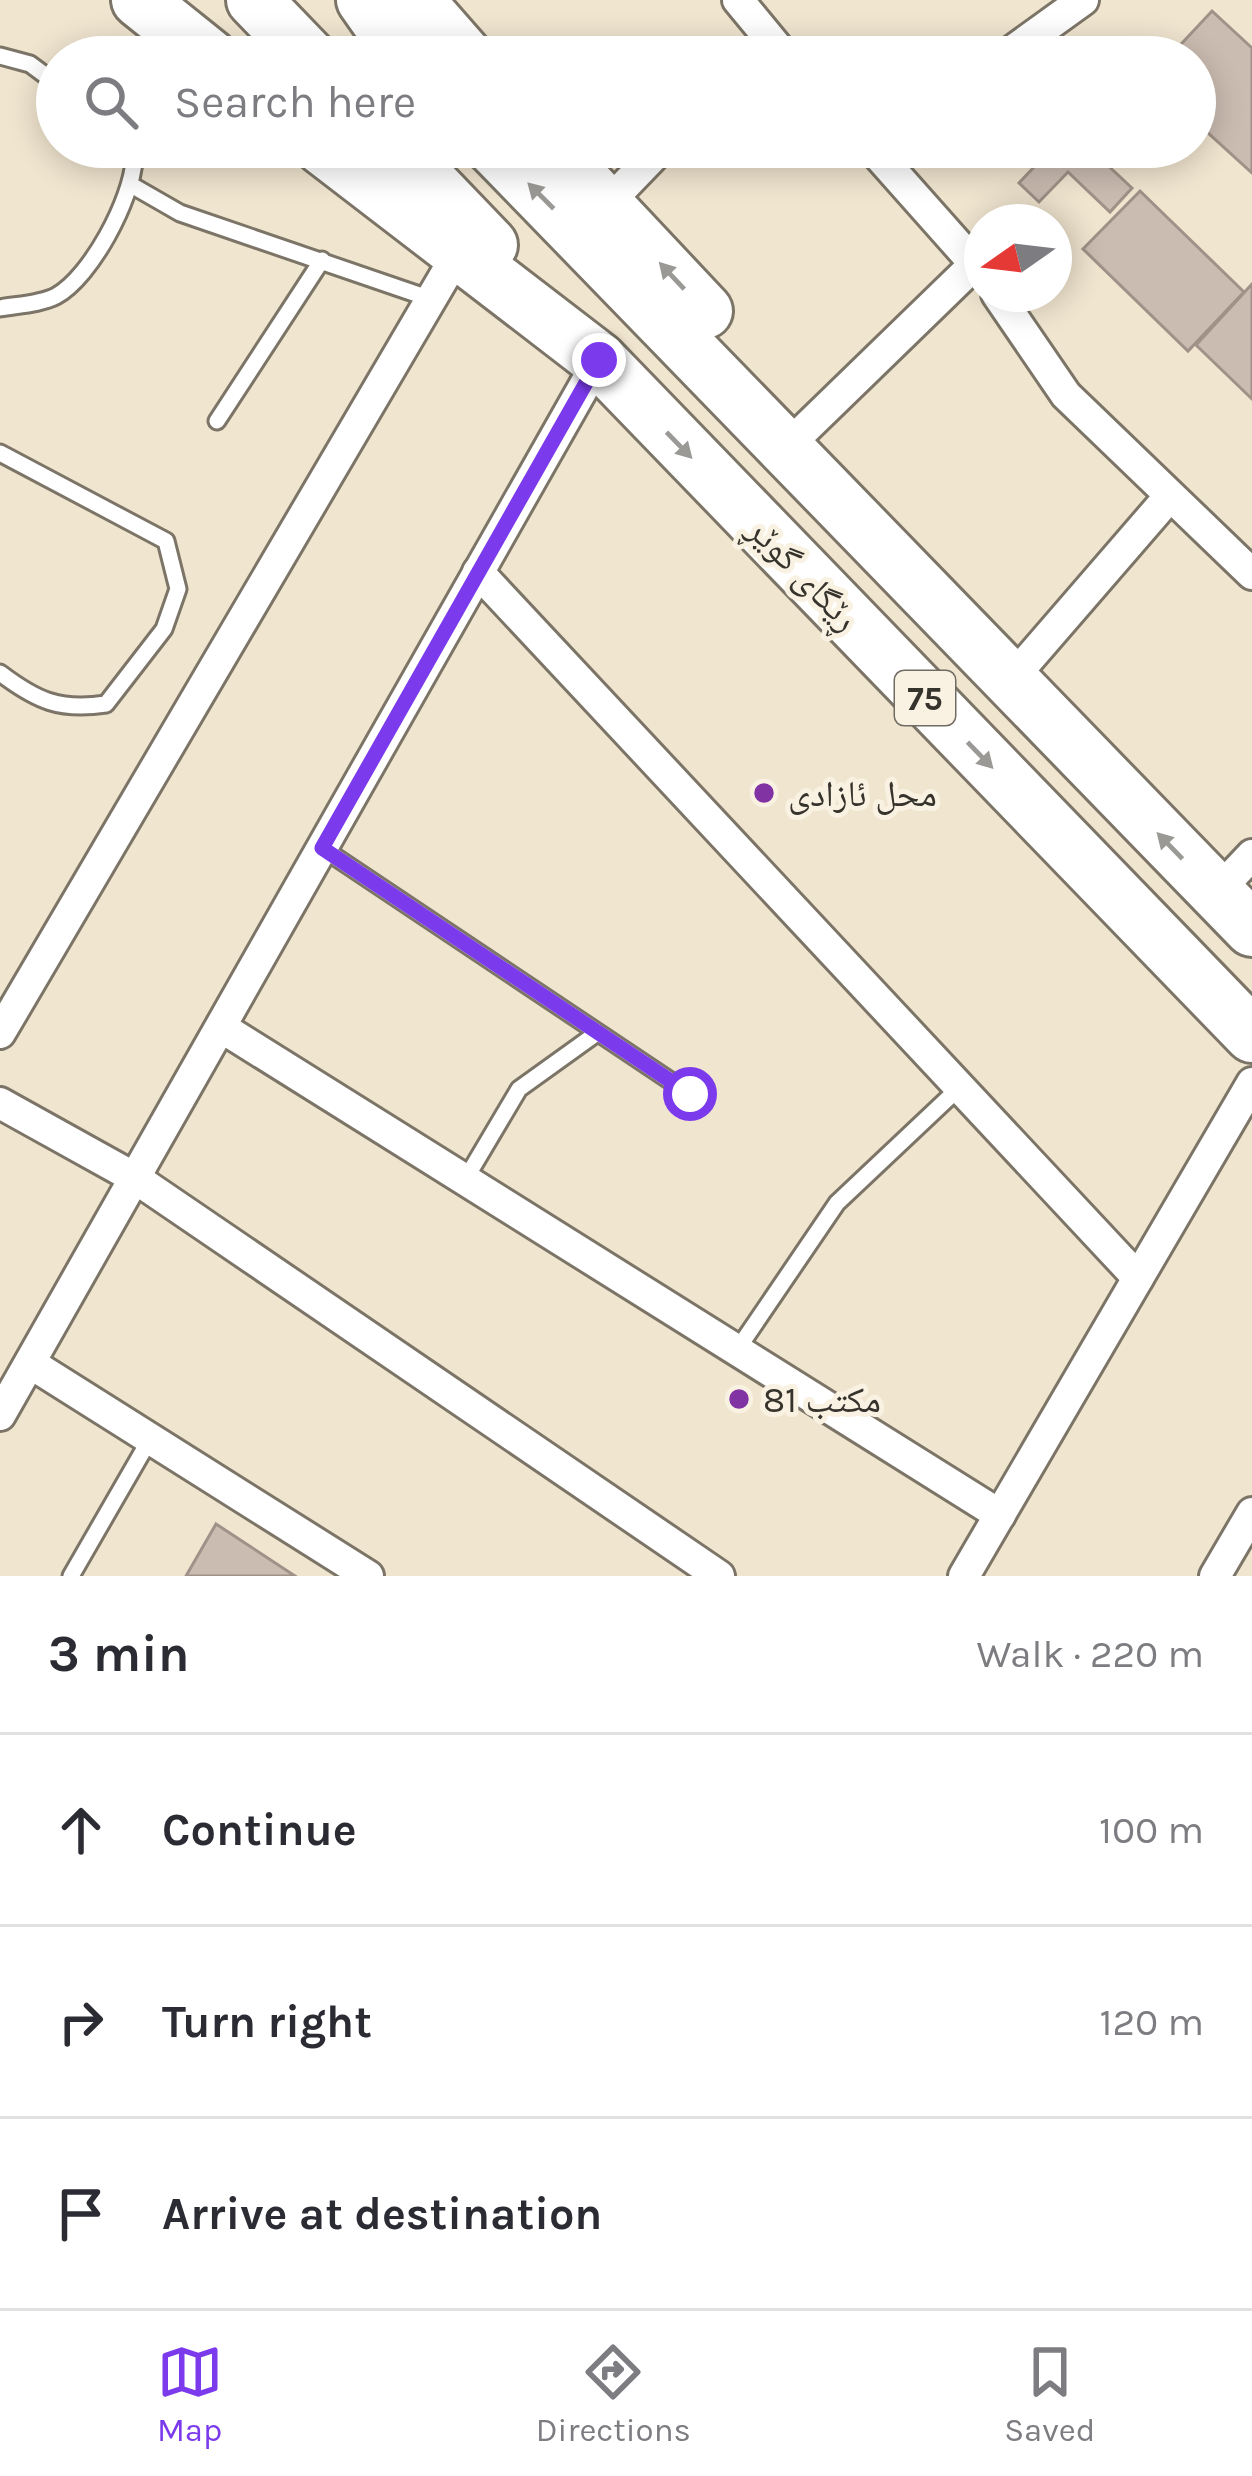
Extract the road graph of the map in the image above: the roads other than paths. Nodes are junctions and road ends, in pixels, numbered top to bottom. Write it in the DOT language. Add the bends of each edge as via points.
graph roads {
  1 [pos="139,0"];
  2 [pos="254,0"];
  3 [pos="364,0"];
  4 [pos="416,0"];
  5 [pos="738,0"];
  6 [pos="1083,0"];
  7 [pos="184,36"];
  8 [pos="289,36"];
  9 [pos="389,36"];
  10 [pos="448,36"];
  11 [pos="762,36"];
  12 [pos="1033,36"];
  13 [pos="0,56"];
  14 [pos="36,68"];
  15 [pos="134,168"];
  16 [pos="342,168"];
  17 [pos="416,168"];
  18 [pos="514,168"];
  19 [pos="571,168"];
  20 [pos="642,168"];
  21 [pos="893,168"];
  22 [pos="133,186"];
  23 [pos="606,205"];
  24 [pos="964,250"];
  25 [pos="322,260"];
  26 [pos="444,277"];
  27 [pos="964,282"];
  28 [pos="0,308"];
  29 [pos="1009,312"];
  30 [pos="599,360"];
  31 [pos="217,421"];
  32 [pos="805,429"];
  33 [pos="0,453"];
  34 [pos="1169,497"];
  35 [pos="896,567"];
  36 [pos="478,572"];
  37 [pos="1252,574"];
  38 [pos="0,673"];
  39 [pos="1010,682"];
  40 [pos="322,848"];
  41 [pos="1240,892"];
  42 [pos="220,1027"];
  43 [pos="0,1033"];
  44 [pos="597,1033"];
  45 [pos="1252,1035"];
  46 [pos="1252,1083"];
  47 [pos="960,1087"];
  48 [pos="690,1094"];
  49 [pos="0,1103"];
  50 [pos="135,1178"];
  51 [pos="465,1180"];
  52 [pos="1138,1278"];
  53 [pos="737,1351"];
  54 [pos="30,1363"];
  55 [pos="0,1415"];
  56 [pos="150,1439"];
  57 [pos="1252,1513"];
  58 [pos="1000,1515"];
  59 [pos="71,1576"];
  60 [pos="368,1576"];
  61 [pos="719,1576"];
  62 [pos="964,1576"];
  63 [pos="1215,1576"];
  1 -- 7 [label="highway"];
  2 -- 8 [label="highway"];
  3 -- 9 [label="highway"];
  4 -- 10 [label="highway"];
  5 -- 11 [label="street"];
  6 -- 12 [label="street"];
  13 -- 14 [label="lane"];
  15 -- 22 [label="lane"];
  16 -- 26 [label="highway, ڕێگای گوێڕ"];
  17 -- 30 [label="highway"];
  35 -- 18 [label="highway, ڕێگای گوێڕ, one-way"];
  19 -- 23 [label="highway, ڕێگای گوێڕ"];
  20 -- 23 [label="street"];
  21 -- 24 [label="street"];
  22 -- 25 [label="lane" via="179,213"];
  22 -- 28 [label="lane" via="92,260 56,296"];
  32 -- 23 [label="highway, ڕێگای گوێڕ, one-way" via="778,388"];
  25 -- 26 [label="lane"];
  25 -- 31 [label="lane"];
  26 -- 30 [label="highway, ڕێگای گوێڕ"];
  26 -- 43 [label="street"];
  27 -- 32 [label="street"];
  29 -- 34 [label="street" via="1066,395"];
  30 -- 36 [label="street"];
  30 -- 45 [label="highway, ڕێگای گوێڕ / 75, one-way"];
  32 -- 35 [label="highway, ڕێگای گوێڕ"];
  33 -- 38 [label="lane" via="166,541 178,590 164,629 106,704 71,710 35,700"];
  34 -- 37 [label="street"];
  34 -- 39 [label="street"];
  35 -- 39 [label="highway, ڕێگای گوێڕ / 75"];
  36 -- 40 [label="street"];
  36 -- 47 [label="street"];
  41 -- 39 [label="highway, ڕێگای گوێڕ / 75, one-way"];
  40 -- 42 [label="street"];
  40 -- 44 [label="lane"];
  42 -- 50 [label="street"];
  42 -- 51 [label="street"];
  44 -- 48 [label="lane"];
  44 -- 51 [label="lane" via="519,1089"];
  46 -- 52 [label="street"];
  47 -- 52 [label="street"];
  47 -- 53 [label="lane" via="837,1203"];
  49 -- 50 [label="street"];
  50 -- 54 [label="street"];
  50 -- 61 [label="street"];
  51 -- 53 [label="street"];
  52 -- 58 [label="street"];
  53 -- 58 [label="street"];
  54 -- 55 [label="street"];
  54 -- 56 [label="street"];
  56 -- 59 [label="lane"];
  56 -- 60 [label="street"];
  57 -- 63 [label="street"];
  58 -- 62 [label="street"];
}
